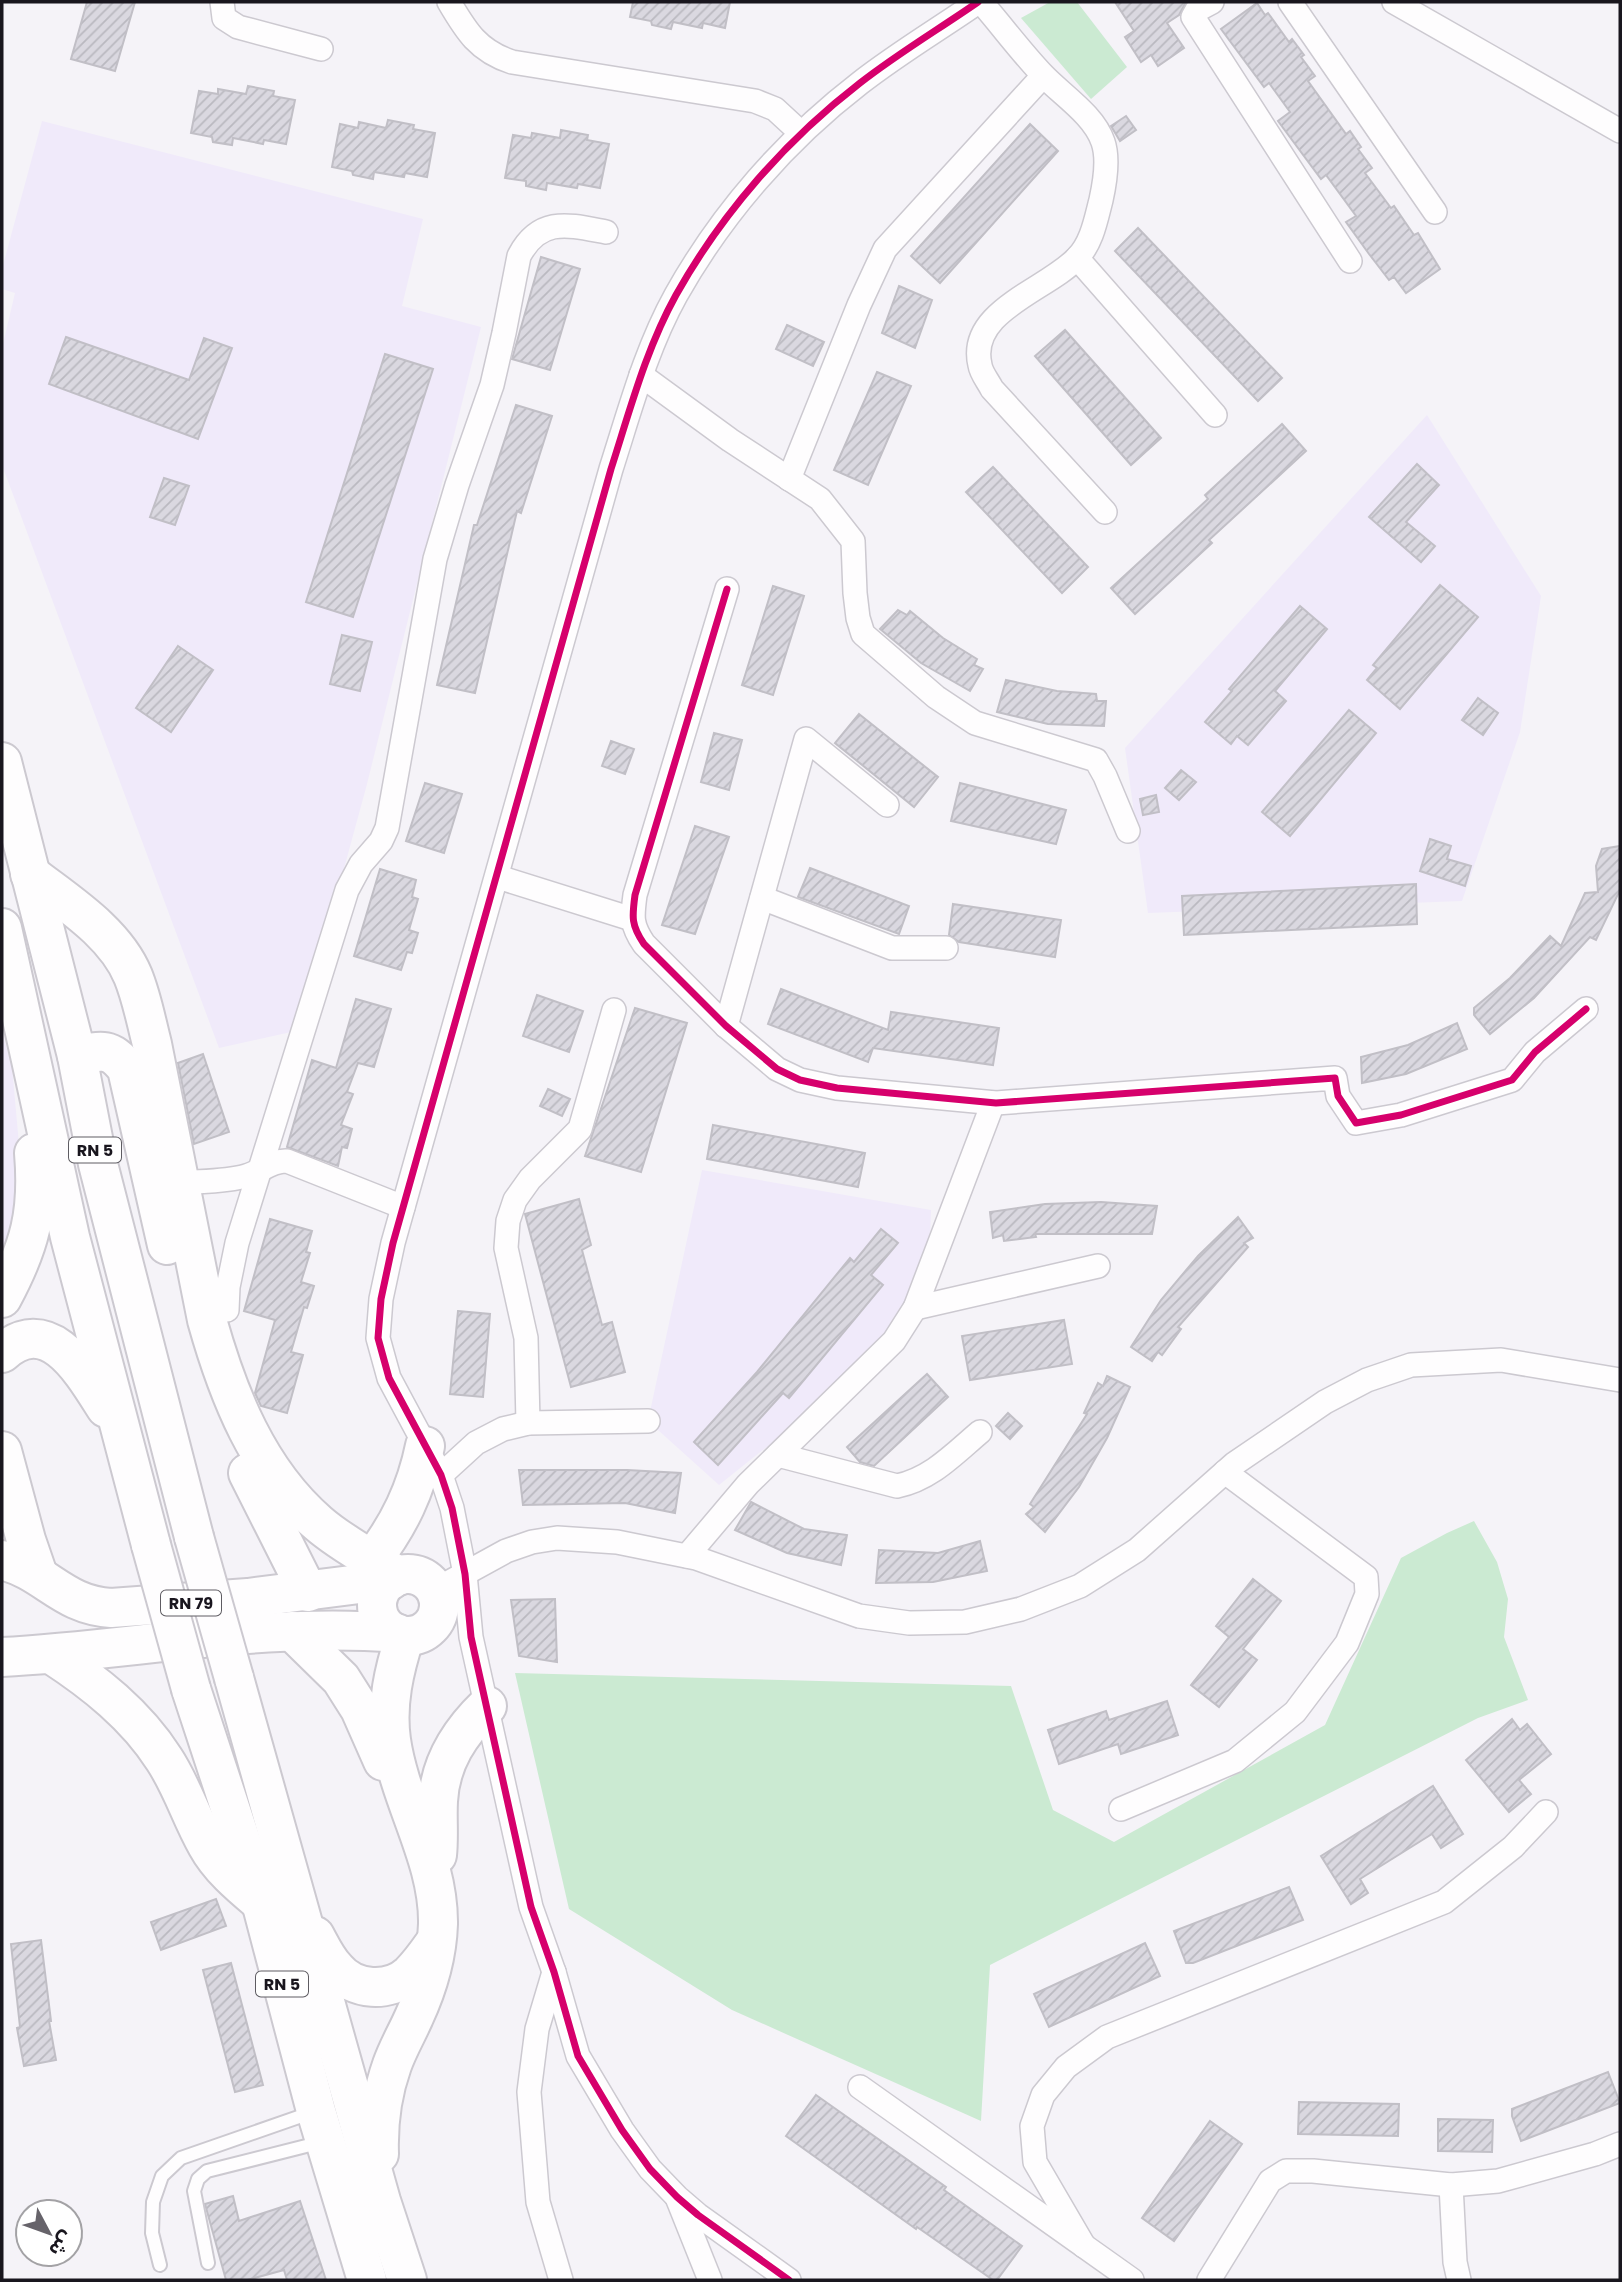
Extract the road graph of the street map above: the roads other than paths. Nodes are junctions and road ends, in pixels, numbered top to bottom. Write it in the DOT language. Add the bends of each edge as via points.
graph roads {
  1 [pos="222,2"];
  2 [pos="449,2"];
  3 [pos="980,2"];
  4 [pos="1212,2"];
  5 [pos="1290,2"];
  6 [pos="1394,2"];
  7 [pos="321,49"];
  8 [pos="1043,76"];
  9 [pos="1620,131"];
  10 [pos="801,133"];
  11 [pos="1435,212"];
  12 [pos="606,232"];
  13 [pos="1077,258"];
  14 [pos="1350,261"];
  15 [pos="641,374"];
  16 [pos="1215,415"];
  17 [pos="789,479"];
  18 [pos="1105,512"];
  19 [pos="727,589"];
  20 [pos="2,762"];
  21 [pos="887,805"];
  22 [pos="1128,831"];
  23 [pos="30,874"];
  24 [pos="498,877"];
  25 [pos="762,898"];
  26 [pos="632,919"];
  27 [pos="2,928"];
  28 [pos="946,948"];
  29 [pos="9,1001"];
  30 [pos="1586,1009"];
  31 [pos="614,1010"];
  32 [pos="726,1026"];
  33 [pos="77,1056"];
  34 [pos="40,1099"];
  35 [pos="993,1103"];
  36 [pos="260,1170"];
  37 [pos="179,1183"];
  38 [pos="403,1207"];
  39 [pos="1098,1266"];
  40 [pos="2,1298"];
  41 [pos="915,1308"];
  42 [pos="227,1310"];
  43 [pos="2,1353"];
  44 [pos="1620,1380"];
  45 [pos="648,1422"];
  46 [pos="528,1423"];
  47 [pos="980,1432"];
  48 [pos="122,1433"];
  49 [pos="2,1451"];
  50 [pos="778,1455"];
  51 [pos="433,1460"];
  52 [pos="1225,1472"];
  53 [pos="687,1556"];
  54 [pos="2,1560"];
  55 [pos="387,1572"];
  56 [pos="38,1575"];
  57 [pos="450,1582"];
  58 [pos="308,1592"];
  59 [pos="292,1631"];
  60 [pos="400,1634"];
  61 [pos="51,1654"];
  62 [pos="2,1657"];
  63 [pos="487,1706"];
  64 [pos="405,1791"];
  65 [pos="1121,1809"];
  66 [pos="1546,1812"];
  67 [pos="432,1875"];
  68 [pos="279,1903"];
  69 [pos="435,1942"];
  70 [pos="554,1972"];
  71 [pos="860,2087"];
  72 [pos="321,2126"];
  73 [pos="1620,2144"];
  74 [pos="1451,2185"];
  75 [pos="677,2197"];
  76 [pos="382,2201"];
  77 [pos="1084,2246"];
  78 [pos="208,2263"];
  79 [pos="160,2265"];
  80 [pos="367,2280"];
  81 [pos="407,2280"];
  82 [pos="561,2280"];
  83 [pos="709,2280"];
  84 [pos="789,2280"];
  85 [pos="1132,2280"];
  86 [pos="1209,2280"];
  87 [pos="1459,2280"];
  1 -- 7 [label="street" via="224,18 238,27"];
  2 -- 10 [label="street" via="468,33 495,57 755,101 775,109"];
  3 -- 8 [label="street"];
  3 -- 10 [label="street" via="860,83"];
  4 -- 14 [label="street" via="1193,17"];
  5 -- 11 [label="street"];
  6 -- 9 [label="street"];
  8 -- 13 [label="street" via="1089,120 1103,141 1102,196 1090,238"];
  8 -- 17 [label="street" via="885,249"];
  10 -- 15 [label="street" via="713,237 675,296"];
  12 -- 36 [label="street" via="556,225 534,235 519,256 492,385 435,559 387,828 347,890"];
  13 -- 16 [label="street"];
  13 -- 18 [label="street" via="985,328 978,344 980,366 992,389"];
  15 -- 17 [label="street"];
  15 -- 24 [label="street"];
  17 -- 22 [label="street" via="820,499 853,541 855,593 863,634 936,697 975,723 1096,760"];
  19 -- 26 [label="street" via="635,895"];
  20 -- 23 [label="highway, RN 5"];
  21 -- 25 [label="street" via="806,739"];
  23 -- 33 [label="highway, RN 5"];
  23 -- 37 [label="highway" via="92,923 132,973 146,1017"];
  24 -- 26 [label="street"];
  24 -- 38 [label="street"];
  25 -- 28 [label="street" via="892,948"];
  25 -- 32 [label="street"];
  26 -- 32 [label="street" via="645,944"];
  27 -- 29 [label="highway, RN 5"];
  29 -- 34 [label="highway, RN 5"];
  30 -- 35 [label="street" via="1535,1052 1512,1080 1385,1119 1356,1123 1339,1096 1335,1078"];
  31 -- 46 [label="street" via="580,1129 530,1179 515,1200 508,1221 506,1248 526,1338"];
  32 -- 35 [label="street" via="776,1069 800,1080 837,1088"];
  33 -- 58 [label="highway" via="102,1050 118,1056 127,1069 173,1270 207,1381"];
  33 -- 68 [label="highway, RN 5, bridge" via="98,1164 234,1678"];
  34 -- 40 [label="highway" via="34,1134 35,1212 20,1264"];
  34 -- 48 [label="highway, RN 5" via="70,1237"];
  35 -- 41 [label="street"];
  36 -- 37 [label="street" via="238,1178"];
  36 -- 38 [label="street" via="287,1161"];
  36 -- 42 [label="street" via="232,1265"];
  37 -- 55 [label="highway" via="207,1320 242,1420 292,1500"];
  38 -- 51 [label="street" via="381,1299 378,1338 389,1378"];
  39 -- 41 [label="street"];
  41 -- 50 [label="street" via="894,1341"];
  43 -- 48 [label="highway" via="29,1339 58,1346"];
  44 -- 52 [label="street" via="1502,1360 1411,1365 1367,1380 1325,1402"];
  45 -- 46 [label="street"];
  46 -- 51 [label="street"];
  47 -- 50 [label="street" via="932,1472 915,1483 897,1486"];
  48 -- 68 [label="highway, RN 5, bridge" via="191,1689"];
  49 -- 56 [label="highway"];
  50 -- 53 [label="street"];
  51 -- 55 [label="highway" via="420,1471"];
  51 -- 57 [label="street" via="452,1508"];
  52 -- 53 [label="street" via="1137,1550 1080,1586 1021,1609 965,1622 909,1623 859,1616"];
  52 -- 65 [label="street" via="1366,1577 1367,1594 1347,1643 1295,1712 1235,1761"];
  53 -- 57 [label="street" via="617,1542 557,1538 506,1551"];
  54 -- 56 [label="highway, RN 79"];
  55 -- 57 [label="highway"];
  55 -- 58 [label="highway, RN 79"];
  55 -- 60 [label="highway" via="378,1613 388,1629"];
  56 -- 58 [label="highway, RN 79" via="63,1595 94,1607"];
  57 -- 60 [label="highway" via="434,1622 421,1633"];
  57 -- 63 [label="street" via="471,1637"];
  59 -- 60 [label="highway, RN 79"];
  59 -- 61 [label="highway, RN 79"];
  59 -- 64 [label="highway" via="341,1679 388,1772"];
  60 -- 64 [label="highway" via="390,1713 391,1740"];
  61 -- 62 [label="highway, RN 79"];
  61 -- 68 [label="highway" via="95,1685 144,1731 181,1787 207,1845 223,1868"];
  63 -- 67 [label="highway" via="456,1741 446,1762"];
  63 -- 70 [label="street" via="531,1907"];
  64 -- 67 [label="highway"];
  66 -- 77 [label="street" via="1513,1847 1444,1902 1107,2037 1066,2067 1043,2095 1032,2126 1035,2162"];
  67 -- 69 [label="highway" via="437,1908"];
  68 -- 69 [label="highway" via="337,1971 364,1986 395,1983 408,1975"];
  68 -- 72 [label="highway, RN 5"];
  68 -- 76 [label="highway, RN 5"];
  69 -- 76 [label="highway" via="424,1992 385,2089 379,2140"];
  70 -- 75 [label="street" via="578,2056 622,2130"];
  70 -- 82 [label="street" via="537,2029 529,2092 538,2202"];
  71 -- 77 [label="street"];
  72 -- 78 [label="lane" via="207,2171 198,2179 194,2190"];
  72 -- 79 [label="lane" via="181,2158 162,2176 153,2202 152,2233"];
  72 -- 80 [label="highway, RN 5"];
  73 -- 74 [label="street" via="1497,2181"];
  74 -- 86 [label="street" via="1286,2171 1270,2181"];
  74 -- 87 [label="street"];
  75 -- 83 [label="street"];
  75 -- 84 [label="street"];
  76 -- 81 [label="highway, RN 5"];
  77 -- 85 [label="street"];
}
